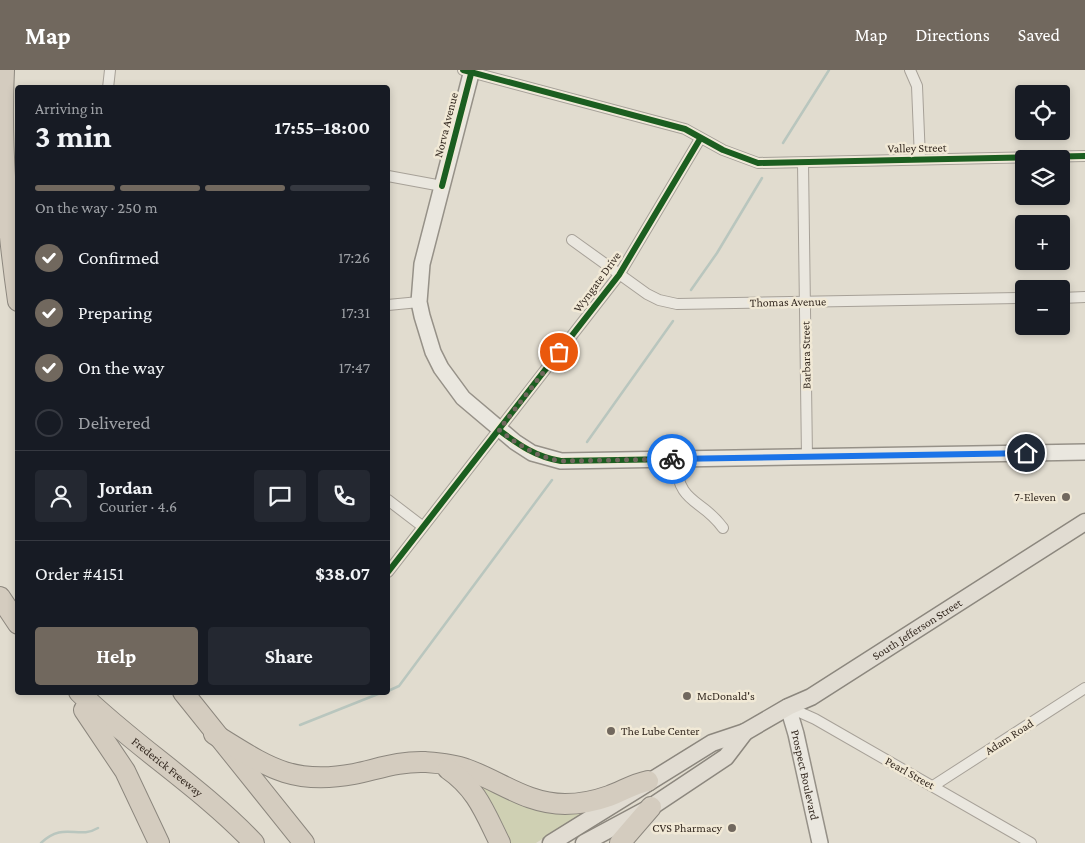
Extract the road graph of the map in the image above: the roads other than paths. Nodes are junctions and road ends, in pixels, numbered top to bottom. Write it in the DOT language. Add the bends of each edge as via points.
graph roads {
  1 [pos="4,70"];
  2 [pos="110,70"];
  3 [pos="910,70"];
  4 [pos="468,71"];
  5 [pos="108,85"];
  6 [pos="700,139"];
  7 [pos="1085,156"];
  8 [pos="920,160"];
  9 [pos="803,163"];
  10 [pos="390,176"];
  11 [pos="442,186"];
  12 [pos="572,240"];
  13 [pos="619,274"];
  14 [pos="15,281"];
  15 [pos="1015,298"];
  16 [pos="1070,298"];
  17 [pos="1085,298"];
  18 [pos="420,302"];
  19 [pos="805,302"];
  20 [pos="390,305"];
  21 [pos="499,430"];
  22 [pos="1085,452"];
  23 [pos="807,457"];
  24 [pos="674,459"];
  25 [pos="390,502"];
  26 [pos="1085,522"];
  27 [pos="422,526"];
  28 [pos="723,528"];
  29 [pos="390,569"];
  30 [pos="0,597"];
  31 [pos="15,620"];
  32 [pos="1085,688"];
  33 [pos="73,695"];
  34 [pos="83,695"];
  35 [pos="185,695"];
  36 [pos="788,707"];
  37 [pos="745,732"];
  38 [pos="214,734"];
  39 [pos="441,764"];
  40 [pos="648,781"];
  41 [pos="933,786"];
  42 [pos="651,807"];
  43 [pos="159,843"];
  44 [pos="254,843"];
  45 [pos="304,843"];
  46 [pos="500,843"];
  47 [pos="551,843"];
  48 [pos="584,843"];
  49 [pos="620,843"];
  50 [pos="820,843"];
  51 [pos="1032,843"];
  1 -- 14 [label="highway" via="2,160"];
  2 -- 5 [label="street"];
  3 -- 8 [label="street" via="917,86"];
  4 -- 6 [label="street" via="685,130"];
  4 -- 11 [label="street, Norva Avenue"];
  6 -- 9 [label="street, Valley Street" via="750,161"];
  6 -- 13 [label="street, Wyngate Drive"];
  7 -- 8 [label="street, Valley Street"];
  8 -- 9 [label="street, Valley Street"];
  9 -- 19 [label="street, Barbara Street"];
  10 -- 11 [label="street"];
  11 -- 18 [label="street, Norva Avenue" via="422,264"];
  12 -- 13 [label="street, Thomas Avenue"];
  13 -- 19 [label="street, Thomas Avenue" via="647,294 677,304"];
  13 -- 21 [label="street, Wyngate Drive"];
  15 -- 19 [label="street, Thomas Avenue"];
  16 -- 17 [label="street"];
  18 -- 20 [label="street"];
  18 -- 21 [label="street, Norva Avenue" via="433,352 450,382"];
  19 -- 23 [label="street, Barbara Street"];
  21 -- 24 [label="street, Norva Avenue" via="532,453 561,461"];
  21 -- 27 [label="street, Wyngate Drive"];
  22 -- 23 [label="street, Norva Avenue"];
  23 -- 24 [label="street, Norva Avenue"];
  24 -- 28 [label="street" via="681,488"];
  25 -- 27 [label="street"];
  26 -- 36 [label="main road, South Jefferson Street" via="811,697"];
  27 -- 29 [label="street, Wyngate Drive"];
  30 -- 31 [label="highway"];
  32 -- 41 [label="street, Adam Road"];
  33 -- 43 [label="highway" via="125,771"];
  34 -- 44 [label="highway, Frederick Freeway" via="110,723 181,776"];
  35 -- 38 [label="highway"];
  36 -- 37 [label="main road, South Jefferson Street"];
  36 -- 41 [label="street, Pearl Street"];
  36 -- 50 [label="street, Prospect Boulevard"];
  37 -- 40 [label="main road, South Jefferson Street" via="712,743"];
  37 -- 42 [label="main road, South Jefferson Street" via="726,758"];
  38 -- 39 [label="highway" via="260,763 301,776 336,776 404,763"];
  38 -- 45 [label="highway"];
  39 -- 40 [label="highway" via="465,769 527,798 554,803 593,801 632,784"];
  39 -- 46 [label="highway" via="470,786"];
  40 -- 47 [label="main road, South Jefferson Street" via="623,800"];
  41 -- 51 [label="street, Pearl Street"];
  42 -- 48 [label="main road, South Jefferson Street"];
  42 -- 49 [label="highway"];
}
